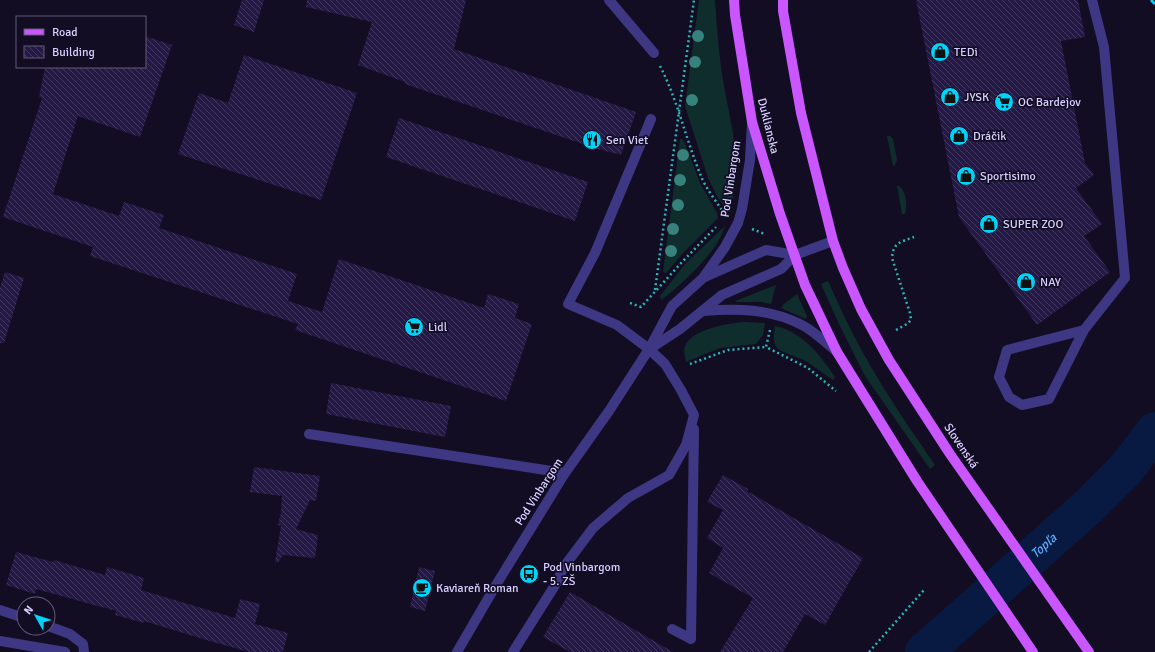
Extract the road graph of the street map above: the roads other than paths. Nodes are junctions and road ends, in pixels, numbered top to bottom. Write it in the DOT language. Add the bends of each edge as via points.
graph roads {
  1 [pos="609,0"];
  2 [pos="734,0"];
  3 [pos="783,0"];
  4 [pos="1092,0"];
  5 [pos="654,53"];
  6 [pos="651,119"];
  7 [pos="752,122"];
  8 [pos="833,241"];
  9 [pos="795,255"];
  10 [pos="704,278"];
  11 [pos="704,311"];
  12 [pos="1084,330"];
  13 [pos="649,349"];
  14 [pos="837,352"];
  15 [pos="694,415"];
  16 [pos="309,434"];
  17 [pos="566,473"];
  18 [pos="0,610"];
  19 [pos="16,615"];
  20 [pos="56,629"];
  21 [pos="672,629"];
  22 [pos="0,640"];
  23 [pos="65,652"];
  24 [pos="84,652"];
  25 [pos="457,652"];
  26 [pos="513,652"];
  27 [pos="1033,652"];
  28 [pos="1089,652"];
  1 -- 5 [label="street"];
  2 -- 7 [label="main road, Duklianska"];
  3 -- 8 [label="main road" via="801,113"];
  4 -- 12 [label="street" via="1104,47 1125,278"];
  6 -- 13 [label="street" via="595,253 568,304 617,325"];
  7 -- 9 [label="main road, Duklianska"];
  7 -- 10 [label="street, Pod Vinbargom" via="750,160 738,223"];
  8 -- 9 [label="street, Pod Vinbargom"];
  8 -- 28 [label="main road, Slovenská" via="862,309 889,360 950,454"];
  9 -- 10 [label="street, Pod Vinbargom" via="766,250"];
  9 -- 11 [label="street, Pod Vinbargom" via="781,269 722,296"];
  9 -- 14 [label="main road" via="805,285"];
  10 -- 13 [label="street, Pod Vinbargom" via="672,306"];
  11 -- 13 [label="street, Pod Vinbargom"];
  11 -- 14 [label="street" via="733,309 773,314 801,324"];
  12 -- 12 [label="street" via="1049,400 1022,405 1009,397 999,377 1007,350"];
  13 -- 15 [label="street" via="665,364"];
  13 -- 17 [label="street, Pod Vinbargom"];
  14 -- 27 [label="main road" via="917,481"];
  15 -- 21 [label="street" via="692,639"];
  15 -- 26 [label="street" via="686,445 669,475 628,498 593,528 563,568 557,582"];
  16 -- 17 [label="street"];
  17 -- 25 [label="street, Pod Vinbargom"];
  18 -- 19 [label="street"];
  20 -- 24 [label="street" via="70,634 83,644"];
  22 -- 23 [label="street"];
}
